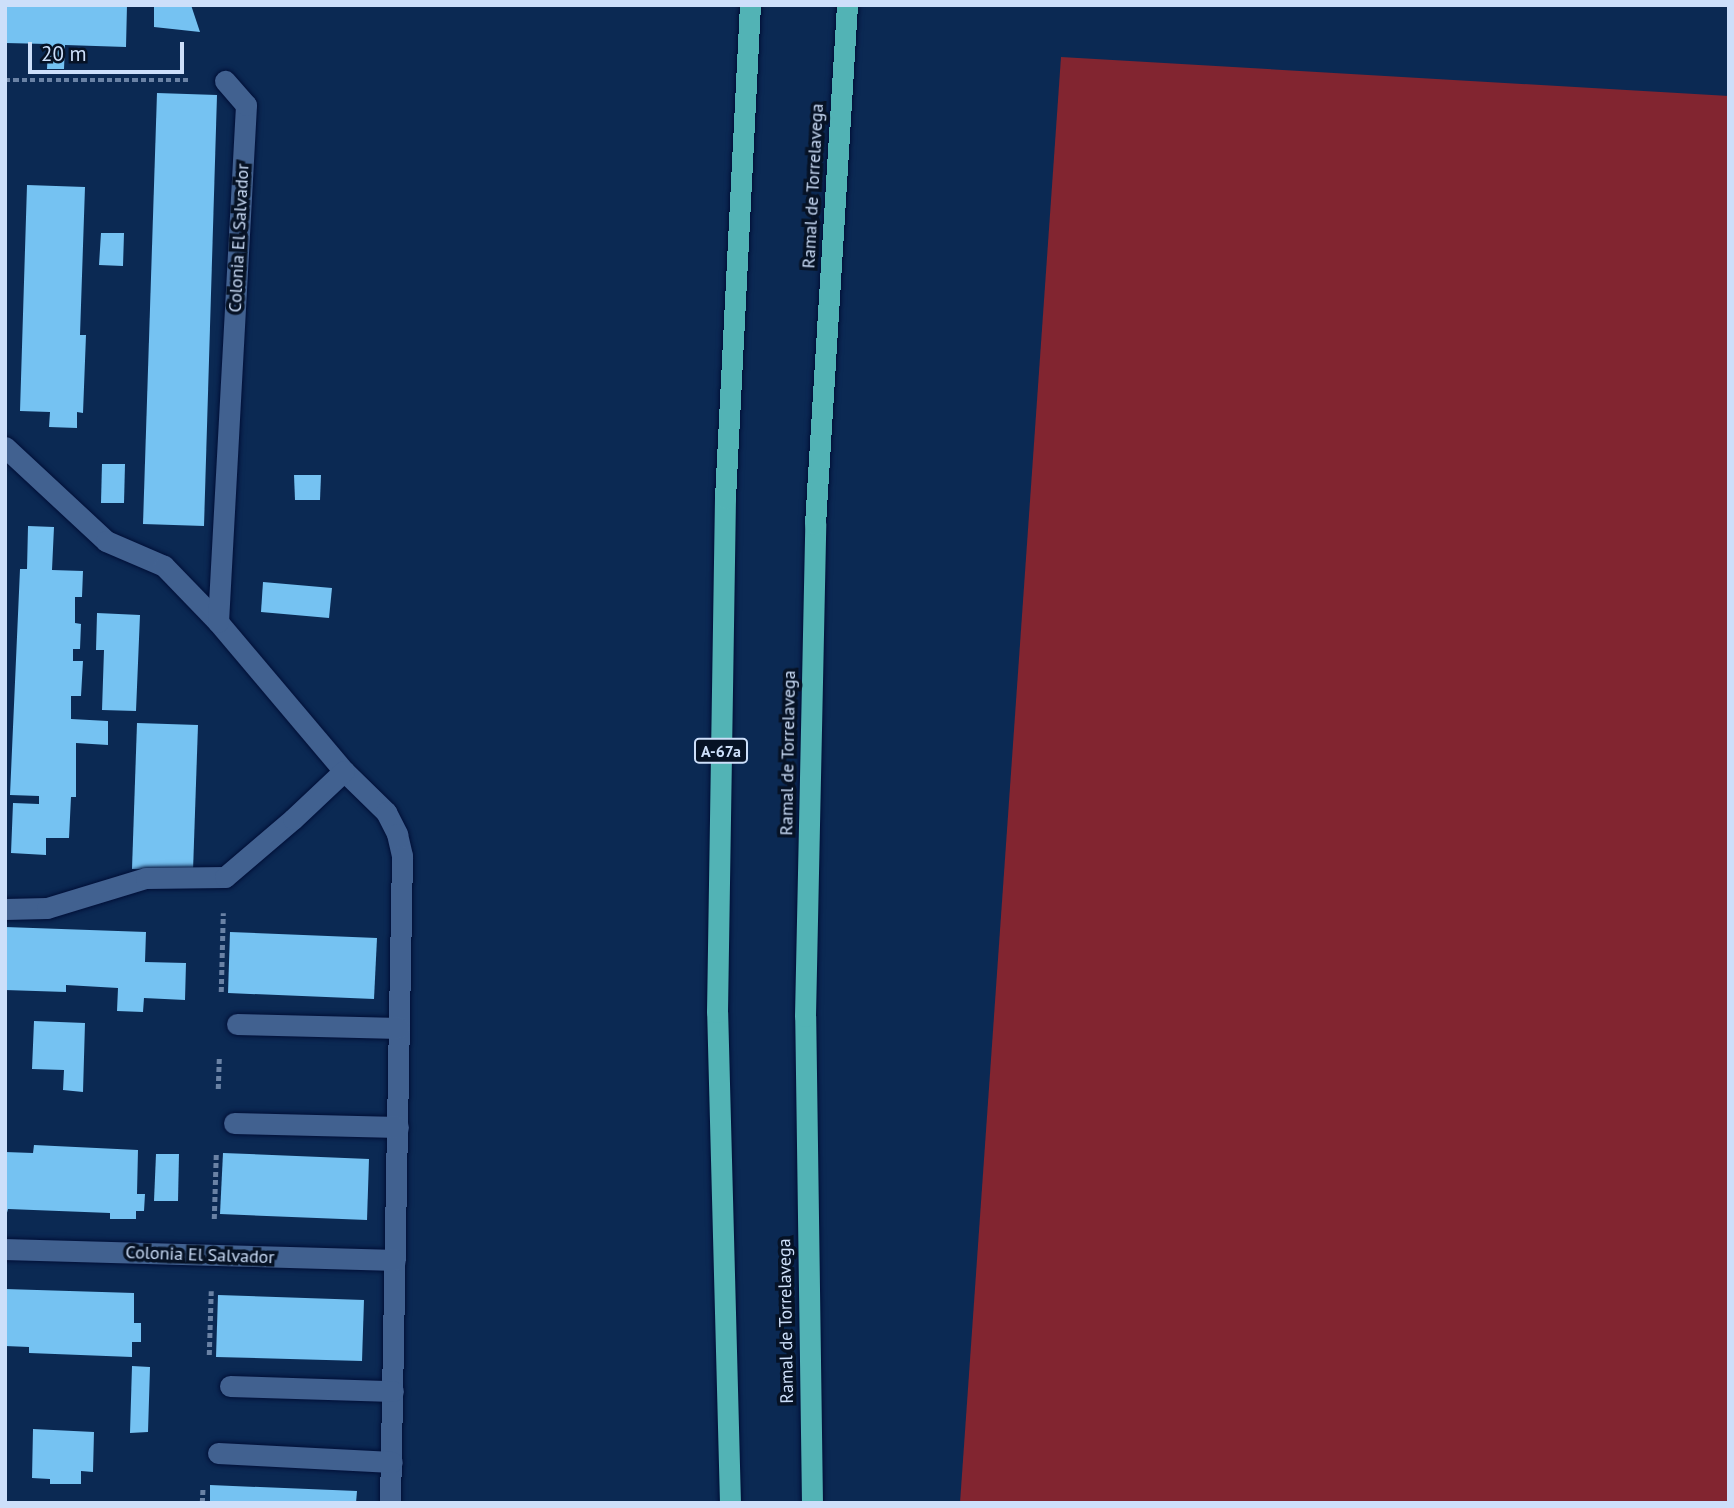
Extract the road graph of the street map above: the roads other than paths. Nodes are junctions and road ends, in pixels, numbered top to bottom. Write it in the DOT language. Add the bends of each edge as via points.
graph roads {
  1 [pos="750,5"];
  2 [pos="847,5"];
  3 [pos="225,81"];
  4 [pos="5,447"];
  5 [pos="218,622"];
  6 [pos="344,771"];
  7 [pos="5,909"];
  8 [pos="805,1016"];
  9 [pos="237,1024"];
  10 [pos="399,1028"];
  11 [pos="234,1123"];
  12 [pos="398,1127"];
  13 [pos="5,1249"];
  14 [pos="395,1260"];
  15 [pos="230,1386"];
  16 [pos="393,1391"];
  17 [pos="218,1453"];
  18 [pos="392,1462"];
  19 [pos="729,1501"];
  20 [pos="390,1503"];
  21 [pos="812,1503"];
  22 [pos="826,1503"];
  1 -- 19 [label="highway, A-67a" via="725,498 716,1012"];
  2 -- 8 [label="highway, Ramal de Torrelavega" via="815,524"];
  3 -- 5 [label="street, Colonia El Salvador" via="246,105"];
  4 -- 5 [label="street" via="106,541 164,566"];
  5 -- 6 [label="street"];
  6 -- 7 [label="street" via="225,877 146,878 47,908"];
  6 -- 10 [label="street" via="386,811 402,856"];
  8 -- 21 [label="highway, Ramal de Torrelavega"];
  8 -- 22 [label="highway"];
  9 -- 10 [label="street"];
  10 -- 12 [label="street"];
  11 -- 12 [label="street"];
  12 -- 14 [label="street"];
  13 -- 14 [label="street, Colonia El Salvador"];
  14 -- 16 [label="street"];
  15 -- 16 [label="street"];
  16 -- 18 [label="street"];
  17 -- 18 [label="street"];
  18 -- 20 [label="street"];
}
